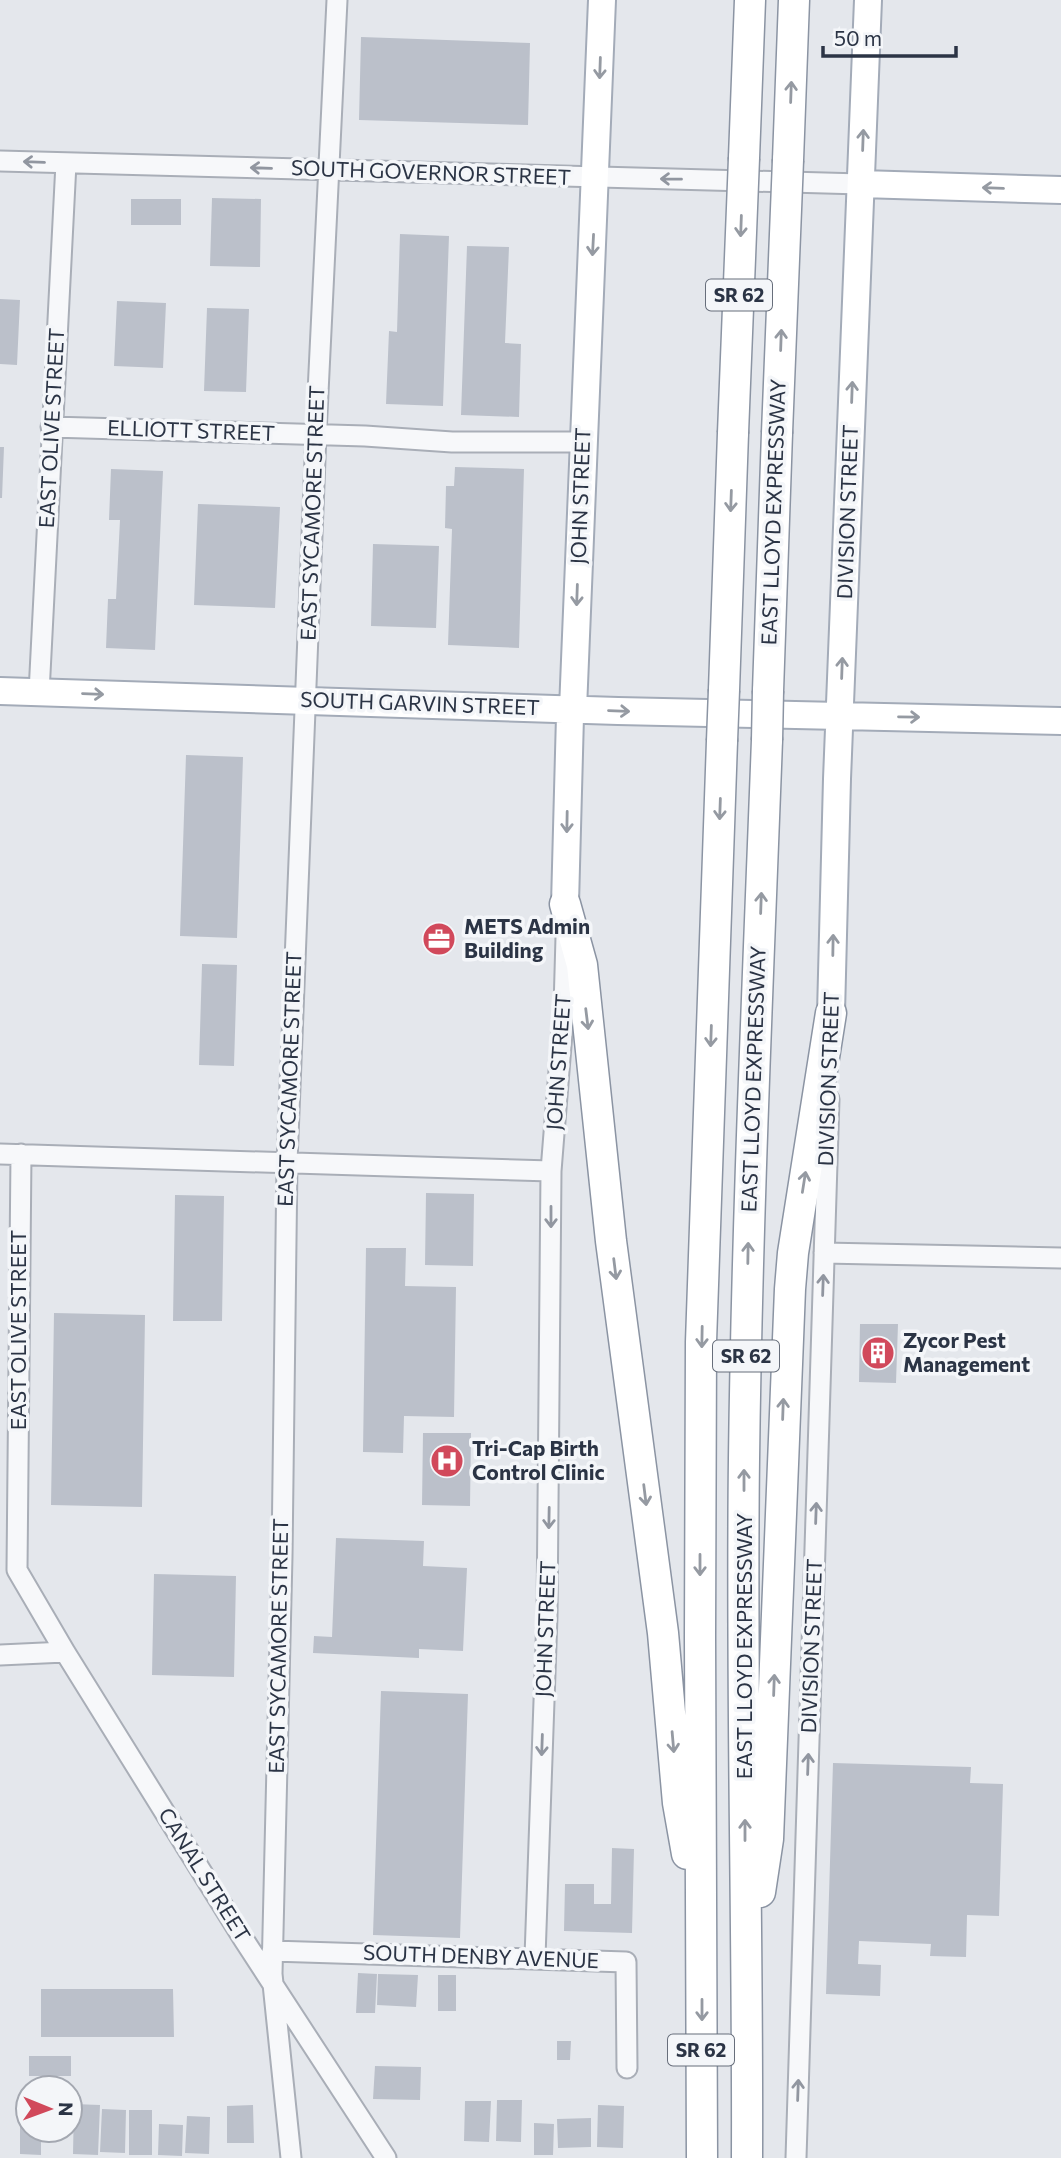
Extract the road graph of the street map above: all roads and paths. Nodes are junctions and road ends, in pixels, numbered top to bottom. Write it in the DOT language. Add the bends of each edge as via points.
graph roads {
  1 [pos="337,0"];
  2 [pos="602,0"];
  3 [pos="734,0"];
  4 [pos="750,0"];
  5 [pos="794,0"];
  6 [pos="868,0"];
  7 [pos="746,126"];
  8 [pos="0,160"];
  9 [pos="66,163"];
  10 [pos="329,170"];
  11 [pos="596,177"];
  12 [pos="861,184"];
  13 [pos="1061,190"];
  14 [pos="51,427"];
  15 [pos="316,434"];
  16 [pos="583,442"];
  17 [pos="0,691"];
  18 [pos="39,693"];
  19 [pos="306,700"];
  20 [pos="573,709"];
  21 [pos="841,716"];
  22 [pos="1061,721"];
  23 [pos="565,904"];
  24 [pos="831,1013"];
  25 [pos="0,1154"];
  26 [pos="21,1154"];
  27 [pos="287,1162"];
  28 [pos="551,1171"];
  29 [pos="824,1253"];
  30 [pos="1061,1258"];
  31 [pos="27,1588"];
  32 [pos="65,1652"];
  33 [pos="0,1655"];
  34 [pos="702,1941"];
  35 [pos="272,1951"];
  36 [pos="535,1957"];
  37 [pos="748,1972"];
  38 [pos="273,1984"];
  39 [pos="627,2068"];
  40 [pos="291,2158"];
  41 [pos="386,2158"];
  42 [pos="702,2158"];
  43 [pos="747,2158"];
  44 [pos="796,2158"];
  1 -- 10 [label="street, EAST SYCAMORE STREET"];
  2 -- 11 [label="main road, JOHN STREET, one-way"];
  3 -- 7 [label="highway"];
  4 -- 7 [label="highway, EAST LLOYD EXPRESSWAY / SR 62"];
  37 -- 5 [label="highway, EAST LLOYD EXPRESSWAY / SR 62, one-way, bridge" via="744,1462 750,1176"];
  12 -- 6 [label="main road, DIVISION STREET, one-way"];
  7 -- 34 [label="highway, EAST LLOYD EXPRESSWAY / SR 62, one-way, bridge" via="701,1342"];
  9 -- 8 [label="street, SOUTH GOVERNOR STREET, one-way"];
  10 -- 9 [label="street, SOUTH GOVERNOR STREET, one-way"];
  9 -- 14 [label="street, EAST OLIVE STREET"];
  10 -- 11 [label="street, SOUTH GOVERNOR STREET"];
  10 -- 15 [label="street, EAST SYCAMORE STREET"];
  12 -- 11 [label="street, SOUTH GOVERNOR STREET, one-way"];
  11 -- 16 [label="main road, JOHN STREET, one-way"];
  13 -- 12 [label="main road, one-way"];
  21 -- 12 [label="main road, DIVISION STREET, one-way"];
  14 -- 15 [label="street, ELLIOTT STREET"];
  14 -- 18 [label="street, EAST OLIVE STREET"];
  15 -- 16 [label="street, ELLIOTT STREET" via="452,442"];
  15 -- 19 [label="street, EAST SYCAMORE STREET"];
  16 -- 20 [label="main road, JOHN STREET, one-way"];
  17 -- 18 [label="main road, SOUTH GARVIN STREET"];
  18 -- 19 [label="main road, SOUTH GARVIN STREET, one-way"];
  19 -- 20 [label="main road, SOUTH GARVIN STREET"];
  19 -- 27 [label="street, EAST SYCAMORE STREET"];
  20 -- 21 [label="main road, SOUTH GARVIN STREET, one-way"];
  20 -- 23 [label="main road, JOHN STREET, one-way"];
  21 -- 22 [label="main road, SOUTH GARVIN STREET, one-way"];
  24 -- 21 [label="main road, DIVISION STREET, one-way"];
  23 -- 28 [label="street, JOHN STREET" via="564,1007"];
  23 -- 34 [label="highway, one-way" via="582,965 611,1241 663,1633 678,1803"];
  24 -- 29 [label="street, DIVISION STREET"];
  37 -- 24 [label="highway, one-way" via="768,1839 793,1253"];
  25 -- 26 [label="street"];
  26 -- 27 [label="street"];
  26 -- 31 [label="street, EAST OLIVE STREET" via="17,1570"];
  27 -- 28 [label="street"];
  27 -- 35 [label="street, EAST SYCAMORE STREET"];
  28 -- 36 [label="street, JOHN STREET, one-way" via="547,1616"];
  29 -- 30 [label="street"];
  44 -- 29 [label="street, DIVISION STREET, one-way"];
  31 -- 32 [label="street, CANAL STREET"];
  32 -- 33 [label="street"];
  32 -- 38 [label="street, CANAL STREET"];
  34 -- 42 [label="highway, EAST LLOYD EXPRESSWAY / SR 62, one-way"];
  35 -- 36 [label="street, SOUTH DENBY AVENUE"];
  35 -- 38 [label="street, EAST SYCAMORE STREET"];
  36 -- 39 [label="street, SOUTH DENBY AVENUE" via="626,1962"];
  37 -- 43 [label="highway, EAST LLOYD EXPRESSWAY / SR 62"];
  38 -- 40 [label="street, EAST SYCAMORE STREET"];
  38 -- 41 [label="street, CANAL STREET"];
}
